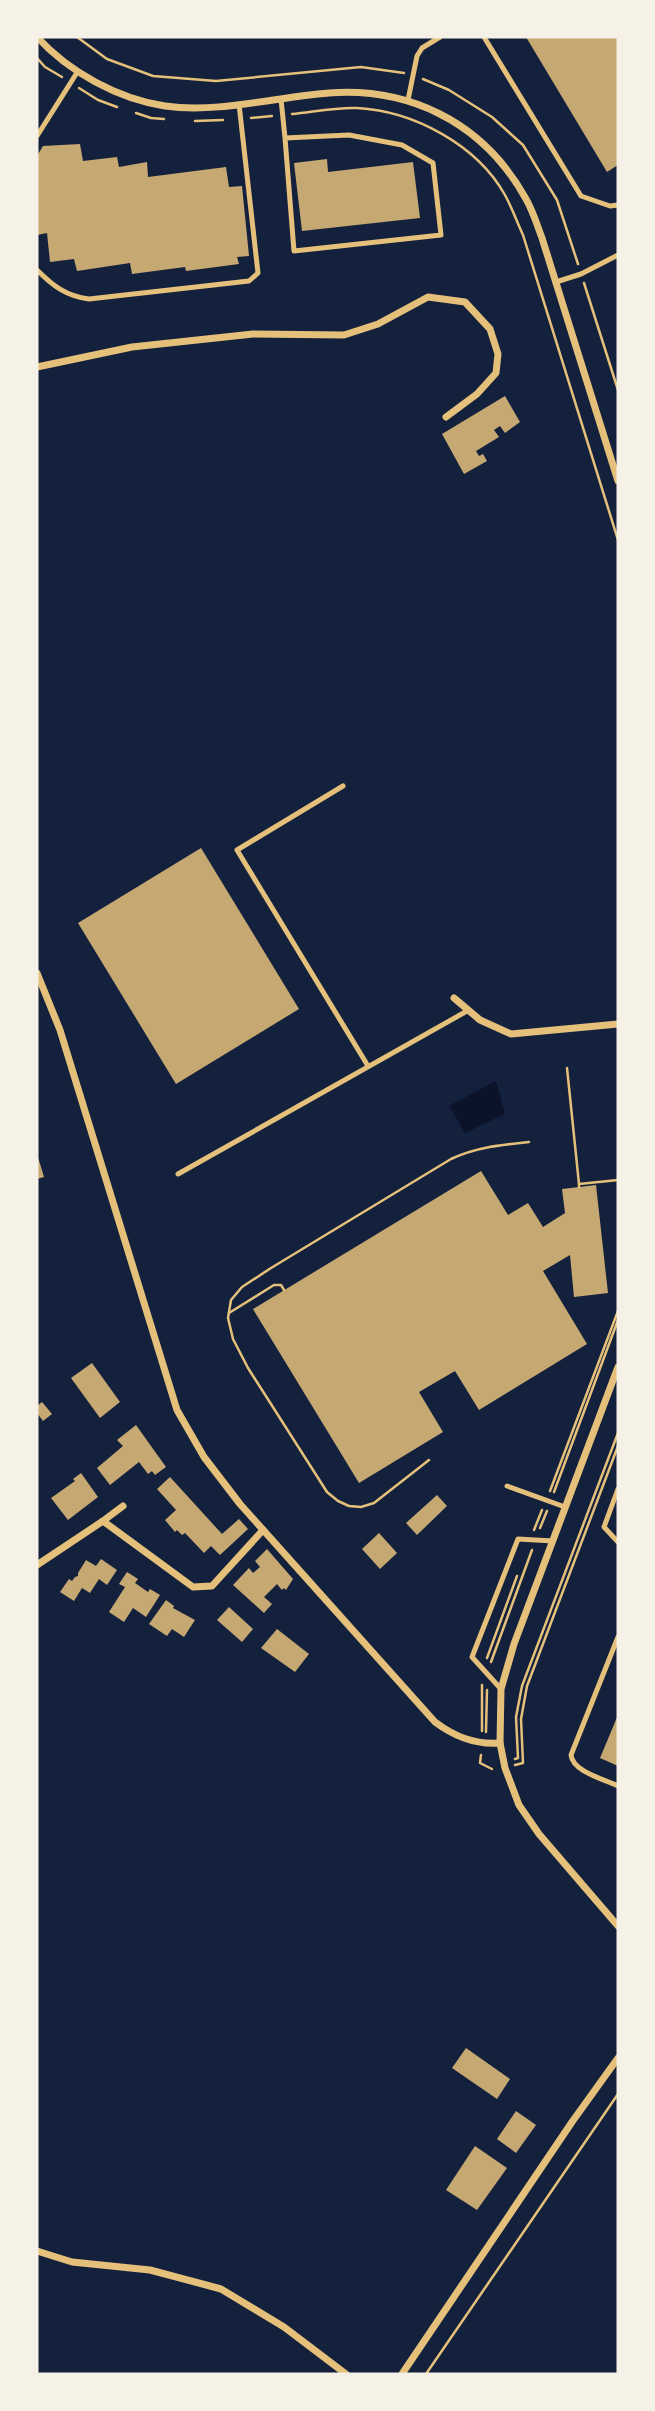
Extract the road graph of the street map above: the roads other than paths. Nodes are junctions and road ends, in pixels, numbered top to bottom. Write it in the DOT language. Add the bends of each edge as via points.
graph roads {
  1 [pos="37,37"];
  2 [pos="440,37"];
  3 [pos="484,37"];
  4 [pos="78,71"];
  5 [pos="281,99"];
  6 [pos="408,100"];
  7 [pos="239,104"];
  8 [pos="37,136"];
  9 [pos="285,138"];
  10 [pos="618,205"];
  11 [pos="618,255"];
  12 [pos="37,270"];
  13 [pos="556,282"];
  14 [pos="37,367"];
  15 [pos="446,417"];
  16 [pos="618,481"];
  17 [pos="343,786"];
  18 [pos="37,973"];
  19 [pos="454,998"];
  20 [pos="467,1011"];
  21 [pos="618,1024"];
  22 [pos="368,1066"];
  23 [pos="178,1174"];
  24 [pos="618,1367"];
  25 [pos="507,1486"];
  26 [pos="618,1489"];
  27 [pos="123,1506"];
  28 [pos="565,1507"];
  29 [pos="103,1521"];
  30 [pos="263,1530"];
  31 [pos="552,1541"];
  32 [pos="618,1542"];
  33 [pos="37,1564"];
  34 [pos="618,1637"];
  35 [pos="501,1689"];
  36 [pos="500,1743"];
  37 [pos="618,1786"];
  38 [pos="618,1926"];
  39 [pos="618,2058"];
  40 [pos="37,2251"];
  41 [pos="346,2374"];
  42 [pos="402,2374"];
  1 -- 4 [label="street"];
  2 -- 6 [label="lane" via="417,56"];
  3 -- 10 [label="lane" via="581,196"];
  4 -- 7 [label="street" via="94,82 165,106"];
  4 -- 8 [label="lane"];
  5 -- 6 [label="street" via="349,91"];
  5 -- 7 [label="street"];
  5 -- 9 [label="lane"];
  6 -- 13 [label="street" via="456,122 487,146 509,172 527,201"];
  7 -- 12 [label="lane" via="258,273 249,281 89,299 72,297 54,287"];
  9 -- 9 [label="lane" via="349,135 402,145 433,163 441,235 293,251"];
  11 -- 13 [label="lane"];
  13 -- 16 [label="street"];
  14 -- 15 [label="street" via="132,347 253,334 344,335 377,324 428,297 464,302 490,329 498,354 496,373"];
  17 -- 22 [label="lane" via="237,850"];
  18 -- 30 [label="street" via="60,1030 177,1410 204,1457"];
  19 -- 20 [label="street"];
  20 -- 21 [label="street" via="511,1034"];
  20 -- 22 [label="lane"];
  22 -- 23 [label="lane"];
  24 -- 28 [label="street"];
  25 -- 28 [label="lane"];
  26 -- 32 [label="lane" via="604,1527"];
  27 -- 29 [label="street"];
  28 -- 31 [label="street"];
  29 -- 30 [label="street" via="193,1587 212,1586"];
  29 -- 33 [label="street"];
  30 -- 36 [label="street" via="435,1722 450,1734 482,1744"];
  31 -- 35 [label="street"];
  31 -- 35 [label="lane" via="518,1539 472,1657"];
  34 -- 37 [label="lane" via="571,1760 578,1768"];
  35 -- 36 [label="street"];
  36 -- 38 [label="street" via="519,1805 538,1834"];
  39 -- 42 [label="street"];
  40 -- 41 [label="street" via="72,2262 150,2270 221,2290 284,2327"];
}
